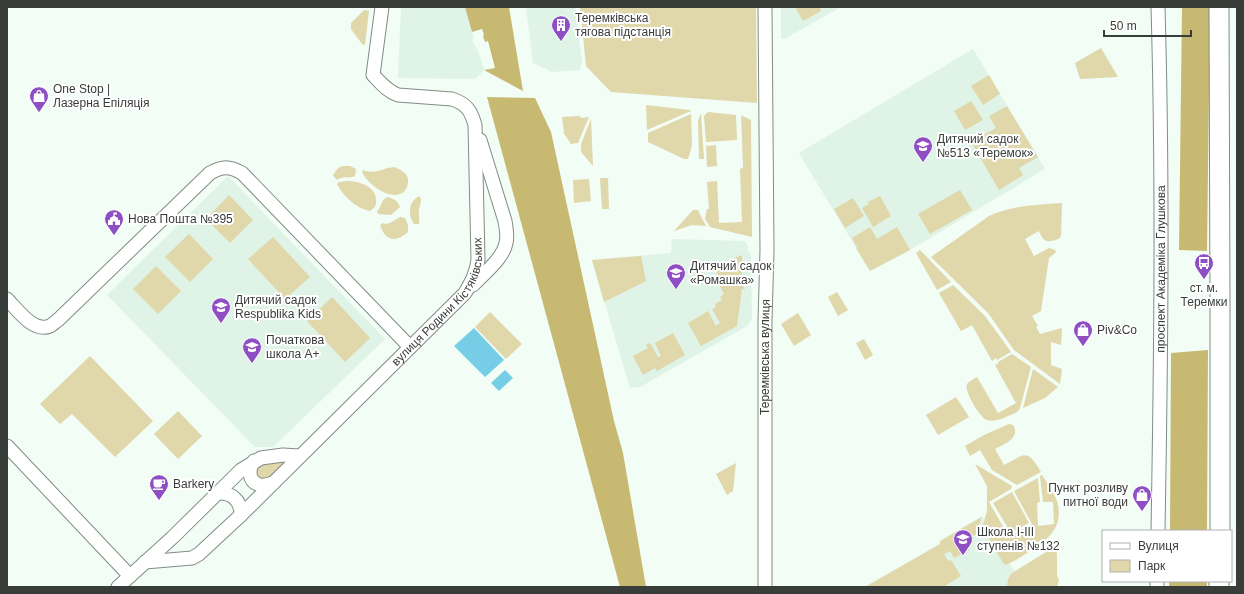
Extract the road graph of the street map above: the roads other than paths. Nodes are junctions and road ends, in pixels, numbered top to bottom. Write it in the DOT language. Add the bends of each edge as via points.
graph roads {
  1 [pos="382,7"];
  2 [pos="766,7"];
  3 [pos="1158,7"];
  4 [pos="1219,7"];
  5 [pos="475,125"];
  6 [pos="465,293"];
  7 [pos="7,299"];
  8 [pos="410,347"];
  9 [pos="7,446"];
  10 [pos="299,456"];
  11 [pos="254,461"];
  12 [pos="273,483"];
  13 [pos="218,493"];
  14 [pos="241,515"];
  15 [pos="1158,530"];
  16 [pos="1220,530"];
  17 [pos="173,536"];
  18 [pos="190,558"];
  19 [pos="145,562"];
  20 [pos="130,576"];
  21 [pos="118,587"];
  22 [pos="765,587"];
  1 -- 5 [label="street, вулиця Родини Кістяківських" via="373,75 387,90 398,95 458,101 467,107"];
  2 -- 22 [label="street, Теремківська вулиця"];
  3 -- 15 [label="street, проспект Академіка Глушкова" via="1161,99 1161,389"];
  4 -- 16 [label="highway"];
  5 -- 6 [label="street, вулиця Родини Кістяківських" via="478,260 473,281"];
  5 -- 6 [label="street" via="507,232 506,242 499,257"];
  6 -- 8 [label="street, вулиця Родини Кістяківських"];
  7 -- 8 [label="street" via="28,321 37,326 49,326 210,173 221,167 233,168 242,173"];
  8 -- 10 [label="street, вулиця Родини Кістяківських"];
  9 -- 20 [label="street"];
  10 -- 11 [label="street" via="270,456"];
  10 -- 12 [label="street, вулиця Родини Кістяківських"];
  11 -- 12 [label="street" via="249,474 253,480 259,485"];
  11 -- 13 [label="street"];
  12 -- 14 [label="street, вулиця Родини Кістяківських"];
  13 -- 14 [label="street" via="228,493 239,505"];
  13 -- 17 [label="street"];
  14 -- 18 [label="street, вулиця Родини Кістяківських" via="199,554"];
  17 -- 18 [label="street" via="172,545 177,554"];
  17 -- 19 [label="street"];
  18 -- 19 [label="street, вулиця Родини Кістяківських"];
  19 -- 20 [label="street"];
  20 -- 21 [label="street"];
}
